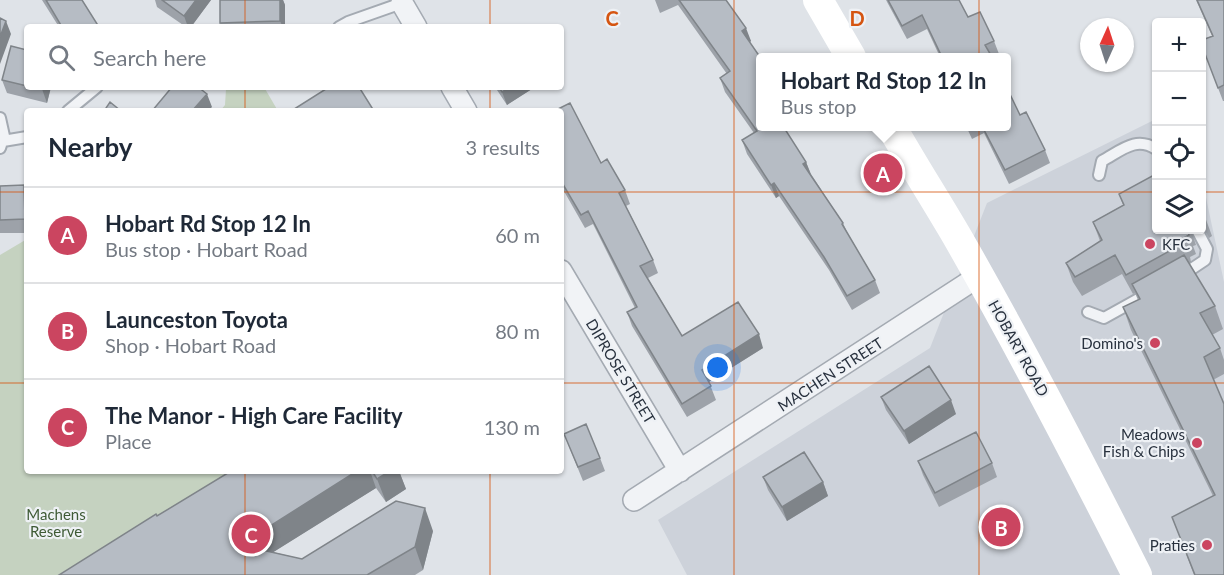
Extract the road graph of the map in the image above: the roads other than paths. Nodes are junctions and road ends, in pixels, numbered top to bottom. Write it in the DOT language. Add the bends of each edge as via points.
graph roads {
  1 [pos="818,0"];
  2 [pos="402,2"];
  3 [pos="347,24"];
  4 [pos="414,24"];
  5 [pos="849,53"];
  6 [pos="93,90"];
  7 [pos="454,90"];
  8 [pos="72,108"];
  9 [pos="464,108"];
  10 [pos="0,118"];
  11 [pos="894,131"];
  12 [pos="24,138"];
  13 [pos="2,144"];
  14 [pos="1152,146"];
  15 [pos="1099,175"];
  16 [pos="1199,234"];
  17 [pos="564,276"];
  18 [pos="979,276"];
  19 [pos="1166,284"];
  20 [pos="1155,290"];
  21 [pos="1088,312"];
  22 [pos="680,471"];
  23 [pos="634,500"];
  24 [pos="1137,575"];
  1 -- 5 [label="main road"];
  2 -- 3 [label="lane"];
  2 -- 4 [label="street"];
  6 -- 8 [label="lane"];
  7 -- 9 [label="street"];
  10 -- 13 [label="lane" via="4,126"];
  11 -- 18 [label="main road, HOBART ROAD"];
  12 -- 13 [label="lane"];
  14 -- 15 [label="lane" via="1136,143 1102,161"];
  16 -- 19 [label="lane" via="1207,249 1205,260"];
  17 -- 22 [label="street, DIPROSE STREET"];
  18 -- 22 [label="street, MACHEN STREET"];
  18 -- 24 [label="main road, HOBART ROAD" via="1073,447"];
  20 -- 21 [label="lane" via="1104,318"];
  22 -- 23 [label="street, MACHEN STREET"];
}
